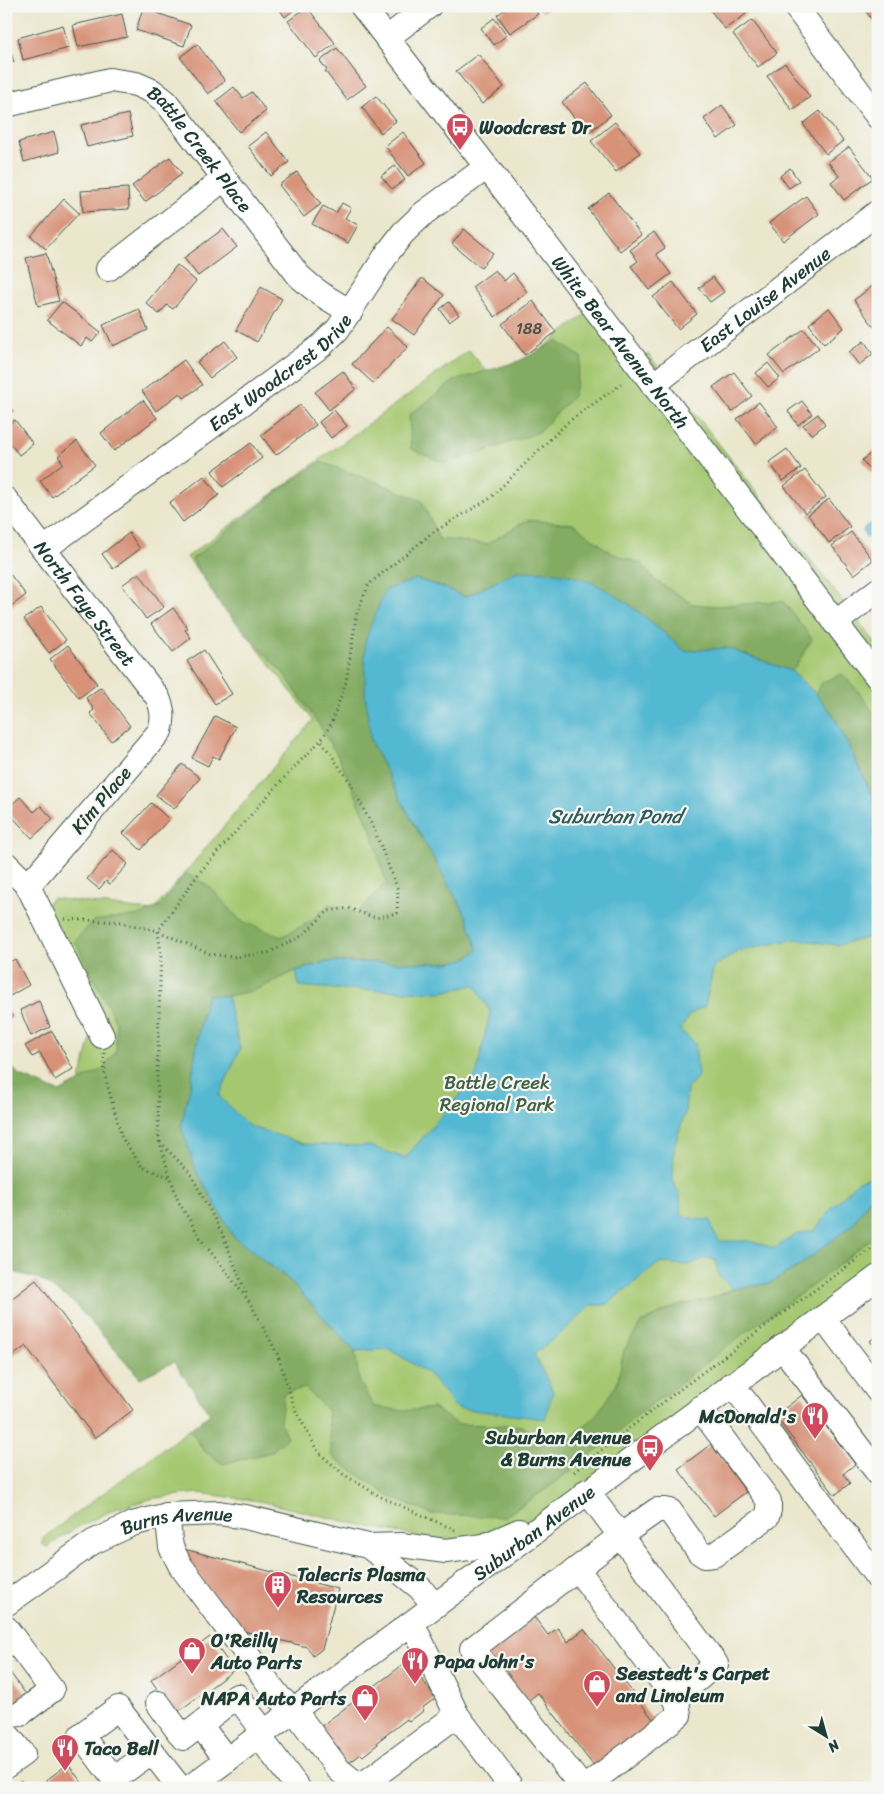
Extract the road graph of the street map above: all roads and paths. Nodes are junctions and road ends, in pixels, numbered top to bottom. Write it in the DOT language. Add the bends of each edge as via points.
graph roads {
  1 [pos="362,6"];
  2 [pos="429,6"];
  3 [pos="795,6"];
  4 [pos="387,38"];
  5 [pos="6,105"];
  6 [pos="878,117"];
  7 [pos="487,167"];
  8 [pos="224,179"];
  9 [pos="878,212"];
  10 [pos="108,268"];
  11 [pos="351,310"];
  12 [pos="624,382"];
  13 [pos="653,385"];
  14 [pos="6,500"];
  15 [pos="44,549"];
  16 [pos="878,590"];
  17 [pos="834,623"];
  18 [pos="878,678"];
  19 [pos="162,708"];
  20 [pos="321,740"];
  21 [pos="6,864"];
  22 [pos="28,886"];
  23 [pos="44,917"];
  24 [pos="158,931"];
  25 [pos="102,1036"];
  26 [pos="159,1141"];
  27 [pos="170,1177"];
  28 [pos="878,1244"];
  29 [pos="878,1277"];
  30 [pos="249,1301"];
  31 [pos="823,1318"];
  32 [pos="782,1347"];
  33 [pos="732,1384"];
  34 [pos="878,1391"];
  35 [pos="700,1408"];
  36 [pos="574,1472"];
  37 [pos="878,1473"];
  38 [pos="587,1491"];
  39 [pos="167,1514"];
  40 [pos="551,1518"];
  41 [pos="456,1531"];
  42 [pos="620,1536"];
  43 [pos="368,1546"];
  44 [pos="869,1552"];
  45 [pos="577,1569"];
  46 [pos="878,1578"];
  47 [pos="6,1604"];
  48 [pos="435,1606"];
  49 [pos="412,1623"];
  50 [pos="6,1628"];
  51 [pos="677,1701"];
  52 [pos="158,1703"];
  53 [pos="294,1710"];
  54 [pos="457,1715"];
  55 [pos="13,1724"];
  56 [pos="200,1725"];
  57 [pos="262,1734"];
  58 [pos="151,1752"];
  59 [pos="227,1760"];
  60 [pos="6,1766"];
  61 [pos="362,1787"];
  62 [pos="510,1787"];
  63 [pos="180,1788"];
  64 [pos="189,1788"];
  65 [pos="298,1788"];
  66 [pos="584,1788"];
  1 -- 4 [label="street, White Bear Avenue North"];
  2 -- 4 [label="street"];
  3 -- 6 [label="street"];
  4 -- 7 [label="street, White Bear Avenue North"];
  5 -- 8 [label="street, Battle Creek Place" via="110,80 136,84 166,102"];
  7 -- 11 [label="street, East Woodcrest Drive" via="424,213 403,233"];
  7 -- 13 [label="street, White Bear Avenue North"];
  8 -- 10 [label="street"];
  8 -- 11 [label="street, Battle Creek Place" via="299,276 316,292"];
  9 -- 13 [label="street, East Louise Avenue"];
  11 -- 15 [label="street, East Woodcrest Drive" via="338,330 322,345"];
  12 -- 20 [label="path" via="568,422 489,499 432,533 369,584 357,612 346,682 331,724"];
  13 -- 17 [label="street, White Bear Avenue North"];
  14 -- 15 [label="street, North Faye Street"];
  15 -- 19 [label="street, North Faye Street" via="158,698"];
  16 -- 17 [label="street"];
  17 -- 18 [label="street, White Bear Avenue North"];
  19 -- 22 [label="street, Kim Place" via="164,720 160,731"];
  20 -- 24 [label="path" via="199,873"];
  20 -- 24 [label="path" via="349,781 374,829 398,890 396,913 376,918 348,908 328,911 302,936 268,953 232,957 210,954"];
  21 -- 22 [label="street"];
  22 -- 23 [label="street"];
  23 -- 24 [label="path" via="120,922"];
  23 -- 25 [label="street"];
  24 -- 26 [label="path" via="161,954 157,1076"];
  25 -- 27 [label="path" via="105,1076 122,1138 142,1167"];
  26 -- 27 [label="path"];
  26 -- 30 [label="path" via="190,1173 222,1233"];
  27 -- 30 [label="path" via="178,1201 203,1242"];
  28 -- 36 [label="path"];
  29 -- 31 [label="street, Suburban Avenue"];
  30 -- 41 [label="path" via="277,1353 295,1408 318,1452 343,1474 380,1496"];
  31 -- 32 [label="street, Suburban Avenue"];
  31 -- 34 [label="street"];
  32 -- 33 [label="street, Suburban Avenue"];
  32 -- 37 [label="street"];
  33 -- 35 [label="street, Suburban Avenue"];
  33 -- 44 [label="street"];
  35 -- 38 [label="street, Suburban Avenue"];
  35 -- 42 [label="street" via="769,1501 767,1517 714,1555 705,1556 699,1552 670,1512 665,1510 657,1510"];
  38 -- 40 [label="street, Suburban Avenue"];
  38 -- 42 [label="street"];
  39 -- 43 [label="street, Burns Avenue" via="219,1513"];
  39 -- 47 [label="street, Burns Avenue" via="132,1524 93,1542"];
  39 -- 53 [label="street" via="170,1547 180,1565 279,1697"];
  40 -- 43 [label="street, Burns Avenue" via="484,1546 465,1550"];
  40 -- 48 [label="street, Suburban Avenue"];
  42 -- 45 [label="street"];
  42 -- 51 [label="street" via="716,1664 686,1689"];
  43 -- 48 [label="street, Burns Avenue" via="420,1588"];
  44 -- 46 [label="street"];
  45 -- 51 [label="street"];
  45 -- 66 [label="street" via="472,1649"];
  48 -- 49 [label="street, Suburban Avenue"];
  49 -- 53 [label="street, Suburban Avenue"];
  49 -- 54 [label="street"];
  50 -- 55 [label="street" via="52,1690"];
  51 -- 66 [label="street" via="679,1716"];
  52 -- 56 [label="street" via="183,1738"];
  53 -- 57 [label="street, Suburban Avenue"];
  53 -- 61 [label="street" via="339,1770"];
  54 -- 61 [label="street"];
  54 -- 62 [label="street"];
  55 -- 60 [label="street" via="22,1754"];
  56 -- 57 [label="street" via="237,1696"];
  56 -- 59 [label="street"];
  57 -- 59 [label="street, Suburban Avenue"];
  57 -- 65 [label="street"];
  58 -- 63 [label="street"];
  59 -- 64 [label="street, Suburban Avenue"];
}
